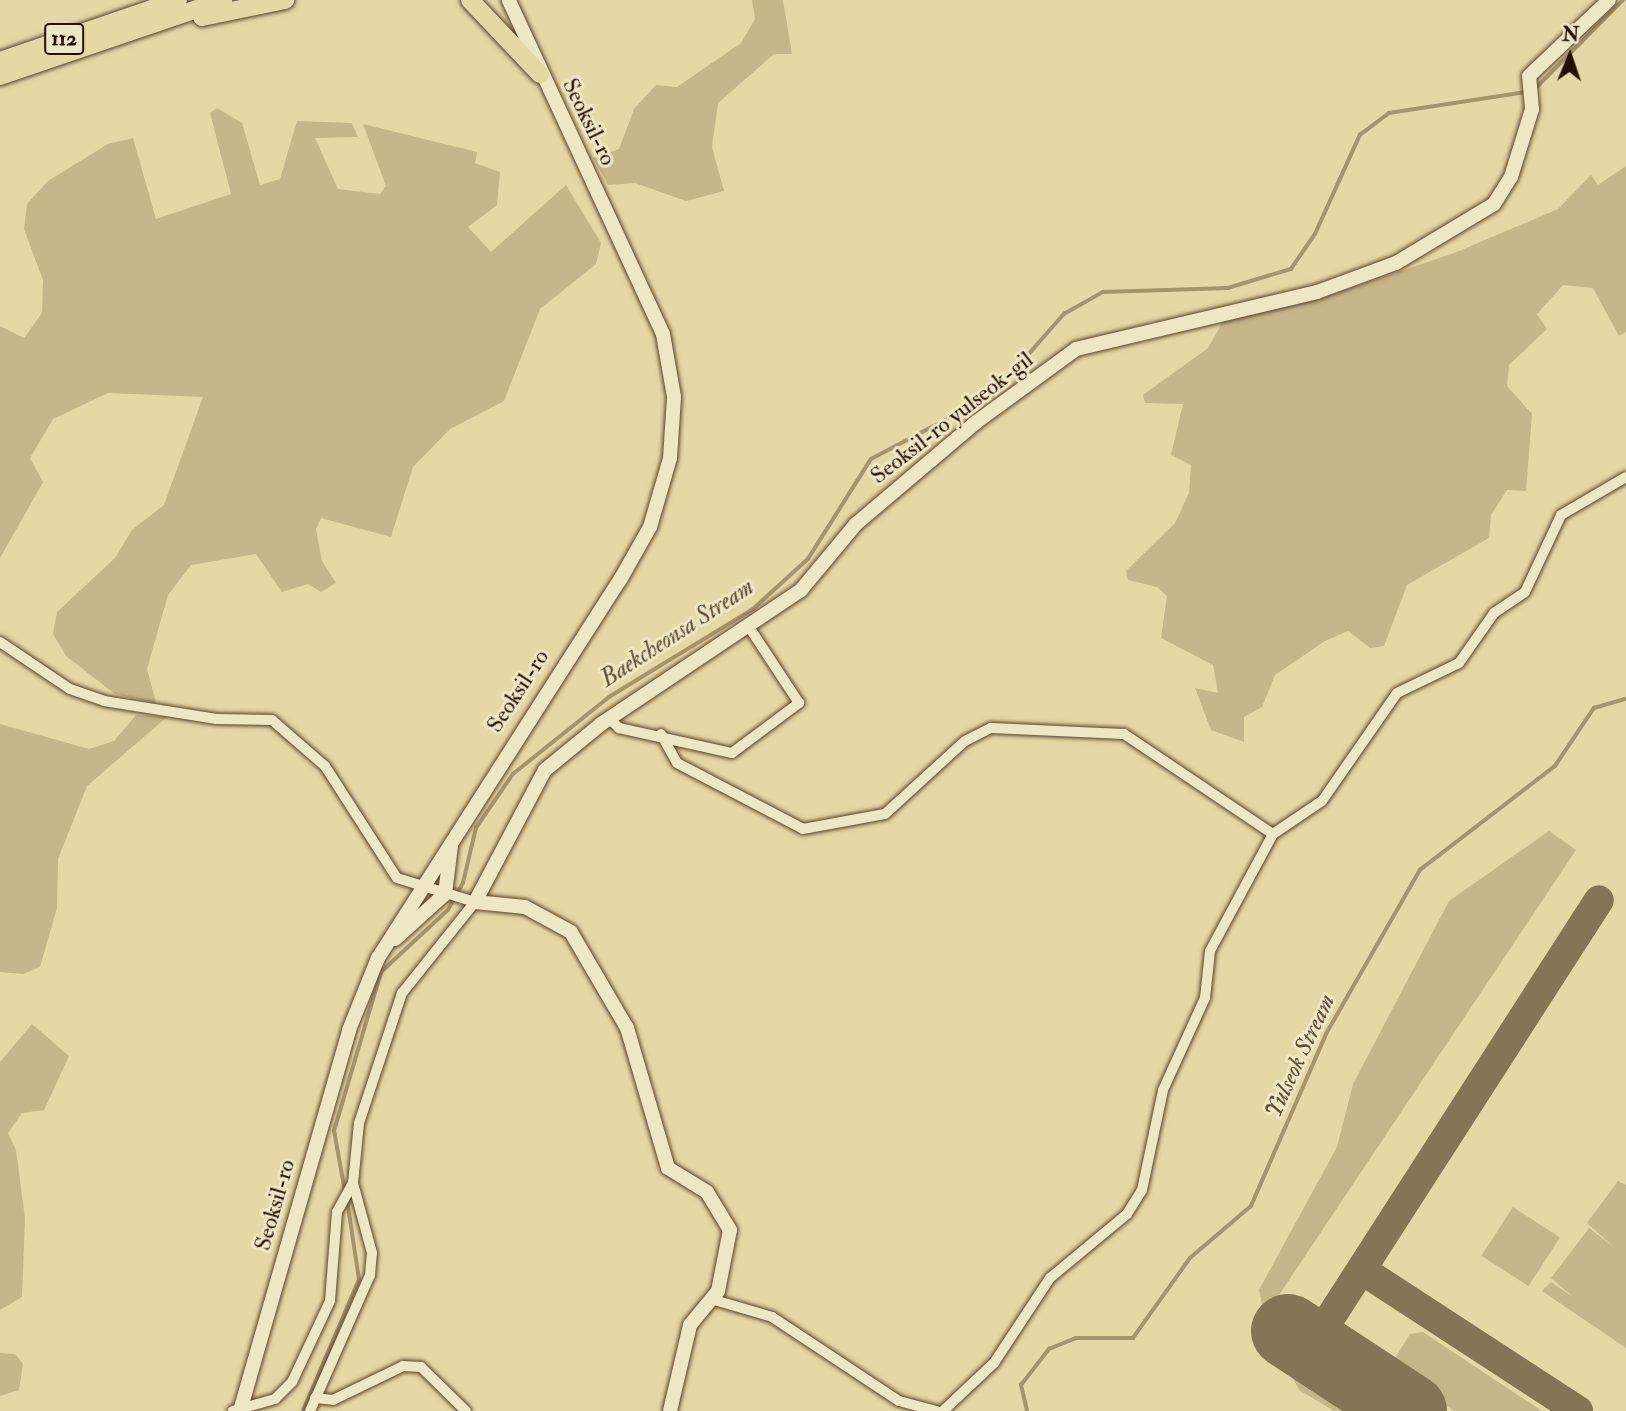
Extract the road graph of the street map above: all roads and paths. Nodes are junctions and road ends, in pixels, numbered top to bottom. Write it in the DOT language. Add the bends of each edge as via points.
graph roads {
  1 [pos="162,0"];
  2 [pos="178,0"];
  3 [pos="223,0"];
  4 [pos="285,0"];
  5 [pos="470,0"];
  6 [pos="509,0"];
  7 [pos="1609,0"];
  8 [pos="129,25"];
  9 [pos="0,61"];
  10 [pos="540,74"];
  11 [pos="0,76"];
  12 [pos="1626,477"];
  13 [pos="749,627"];
  14 [pos="0,642"];
  15 [pos="610,719"];
  16 [pos="661,734"];
  17 [pos="454,834"];
  18 [pos="1273,834"];
  19 [pos="419,888"];
  20 [pos="447,895"];
  21 [pos="468,901"];
  22 [pos="382,952"];
  23 [pos="352,1185"];
  24 [pos="711,1299"];
  25 [pos="315,1398"];
  26 [pos="238,1410"];
  27 [pos="310,1411"];
  28 [pos="466,1411"];
  29 [pos="670,1411"];
  30 [pos="937,1411"];
  31 [pos="943,1411"];
  1 -- 8 [label="highway"];
  2 -- 8 [label="highway, 112"];
  3 -- 8 [label="highway, 112"];
  4 -- 8 [label="highway"];
  5 -- 10 [label="highway"];
  6 -- 10 [label="street, Seoksil-ro"];
  7 -- 13 [label="street, Seoksil-ro yulseok-gil" via="1527,83 1532,109 1511,177 1494,204 1396,263 1317,292 1076,349 965,431 856,524 801,590"];
  8 -- 9 [label="highway, 112"];
  8 -- 11 [label="highway, 112"];
  10 -- 17 [label="street, Seoksil-ro" via="663,334 674,397 670,458 650,527 620,580"];
  12 -- 18 [label="street" via="1561,515 1525,592 1494,613 1459,663 1396,693 1322,800"];
  13 -- 15 [label="street, Seoksil-ro yulseok-gil"];
  13 -- 16 [label="street" via="799,704 732,753"];
  14 -- 19 [label="street" via="70,689 104,701 217,719 272,720 325,765 397,878"];
  15 -- 16 [label="street" via="619,728"];
  15 -- 21 [label="street, Seoksil-ro yulseok-gil" via="545,770"];
  16 -- 18 [label="street" via="677,763 803,829 885,814 965,741 991,728 1124,734"];
  17 -- 19 [label="street, Seoksil-ro"];
  17 -- 20 [label="street"];
  18 -- 31 [label="street" via="1210,951 1205,998 1163,1090 1142,1190 1127,1214 1050,1278 994,1363"];
  19 -- 20 [label="street"];
  19 -- 22 [label="street, Seoksil-ro"];
  20 -- 21 [label="street"];
  20 -- 22 [label="street"];
  21 -- 23 [label="street" via="402,993 359,1123"];
  21 -- 24 [label="street" via="525,907 572,932 647,1080 668,1168 706,1192 730,1230"];
  22 -- 26 [label="street, Seoksil-ro" via="349,1030"];
  23 -- 25 [label="street" via="372,1254 370,1275"];
  23 -- 26 [label="street" via="342,1203 330,1301 292,1382 275,1399"];
  24 -- 29 [label="street" via="690,1325"];
  24 -- 30 [label="street" via="772,1317 899,1401"];
  25 -- 27 [label="street"];
  25 -- 28 [label="street" via="333,1400 403,1366 421,1367"];
}
